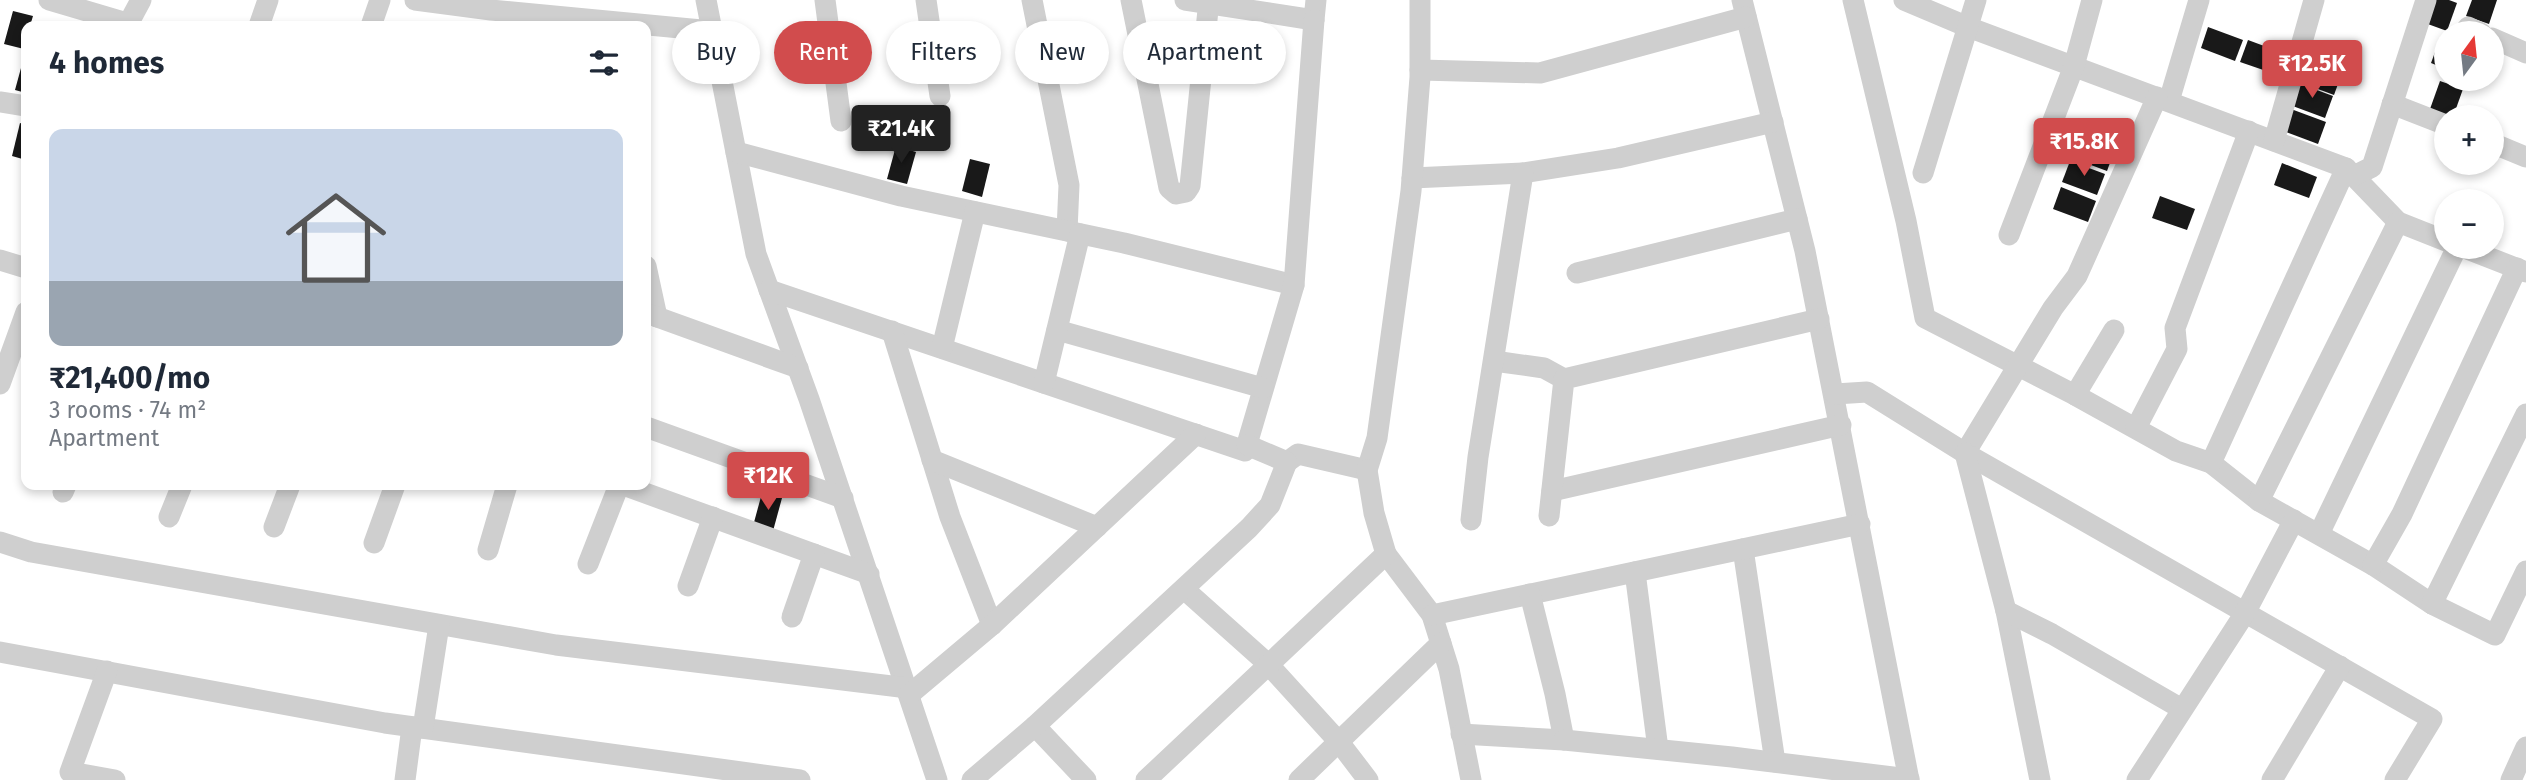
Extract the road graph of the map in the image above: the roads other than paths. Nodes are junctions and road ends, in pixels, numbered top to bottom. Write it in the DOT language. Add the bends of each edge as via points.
graph roads {
  1 [pos="49,0"];
  2 [pos="141,0"];
  3 [pos="268,0"];
  4 [pos="380,0"];
  5 [pos="415,0"];
  6 [pos="706,0"];
  7 [pos="825,0"];
  8 [pos="926,0"];
  9 [pos="1032,0"];
  10 [pos="1131,0"];
  11 [pos="1185,0"];
  12 [pos="1420,0"];
  13 [pos="1853,0"];
  14 [pos="1904,0"];
  15 [pos="1976,0"];
  16 [pos="2092,0"];
  17 [pos="2199,0"];
  18 [pos="2314,0"];
  19 [pos="2426,0"];
  20 [pos="1209,2"];
  21 [pos="1744,9"];
  22 [pos="1315,10"];
  23 [pos="115,21"];
  24 [pos="129,21"];
  25 [pos="261,21"];
  26 [pos="372,21"];
  27 [pos="584,21"];
  28 [pos="710,21"];
  29 [pos="651,27"];
  30 [pos="1968,27"];
  31 [pos="672,28"];
  32 [pos="2504,43"];
  33 [pos="2526,53"];
  34 [pos="2074,66"];
  35 [pos="1420,70"];
  36 [pos="723,84"];
  37 [pos="940,96"];
  38 [pos="2163,99"];
  39 [pos="0,102"];
  40 [pos="2392,104"];
  41 [pos="21,105"];
  42 [pos="2434,120"];
  43 [pos="841,121"];
  44 [pos="1773,122"];
  45 [pos="2249,131"];
  46 [pos="2274,141"];
  47 [pos="2504,148"];
  48 [pos="736,152"];
  49 [pos="2526,157"];
  50 [pos="2350,172"];
  51 [pos="1523,173"];
  52 [pos="1923,173"];
  53 [pos="1412,178"];
  54 [pos="975,212"];
  55 [pos="1797,219"];
  56 [pos="2398,222"];
  57 [pos="1074,233"];
  58 [pos="2009,235"];
  59 [pos="2434,236"];
  60 [pos="2451,259"];
  61 [pos="2493,259"];
  62 [pos="0,260"];
  63 [pos="21,266"];
  64 [pos="2521,270"];
  65 [pos="1577,274"];
  66 [pos="1294,285"];
  67 [pos="769,290"];
  68 [pos="651,315"];
  69 [pos="1819,318"];
  70 [pos="21,325"];
  71 [pos="1057,330"];
  72 [pos="2114,330"];
  73 [pos="892,331"];
  74 [pos="942,348"];
  75 [pos="1494,361"];
  76 [pos="2018,365"];
  77 [pos="797,368"];
  78 [pos="1564,379"];
  79 [pos="0,382"];
  80 [pos="1044,383"];
  81 [pos="1263,388"];
  82 [pos="1835,394"];
  83 [pos="2075,395"];
  84 [pos="2526,414"];
  85 [pos="1841,425"];
  86 [pos="2136,428"];
  87 [pos="651,429"];
  88 [pos="1196,434"];
  89 [pos="1247,445"];
  90 [pos="1965,453"];
  91 [pos="932,460"];
  92 [pos="1287,462"];
  93 [pos="2211,463"];
  94 [pos="1367,470"];
  95 [pos="179,490"];
  96 [pos="288,490"];
  97 [pos="393,490"];
  98 [pos="506,490"];
  99 [pos="619,490"];
  100 [pos="635,490"];
  101 [pos="1552,491"];
  102 [pos="843,498"];
  103 [pos="2259,501"];
  104 [pos="1549,516"];
  105 [pos="169,517"];
  106 [pos="713,517"];
  107 [pos="1471,520"];
  108 [pos="2294,520"];
  109 [pos="1860,524"];
  110 [pos="274,527"];
  111 [pos="1097,527"];
  112 [pos="2319,534"];
  113 [pos="0,542"];
  114 [pos="374,543"];
  115 [pos="1743,549"];
  116 [pos="488,550"];
  117 [pos="814,554"];
  118 [pos="1386,554"];
  119 [pos="588,564"];
  120 [pos="2373,565"];
  121 [pos="2526,571"];
  122 [pos="1636,572"];
  123 [pos="869,574"];
  124 [pos="688,586"];
  125 [pos="1184,589"];
  126 [pos="1530,594"];
  127 [pos="2431,604"];
  128 [pos="2006,611"];
  129 [pos="2245,613"];
  130 [pos="1432,615"];
  131 [pos="792,617"];
  132 [pos="439,625"];
  133 [pos="992,625"];
  134 [pos="1441,643"];
  135 [pos="1,655"];
  136 [pos="1268,664"];
  137 [pos="2340,666"];
  138 [pos="107,671"];
  139 [pos="909,691"];
  140 [pos="2182,709"];
  141 [pos="1035,726"];
  142 [pos="417,728"];
  143 [pos="1461,734"];
  144 [pos="1564,740"];
  145 [pos="1339,742"];
  146 [pos="2526,747"];
  147 [pos="1658,749"];
  148 [pos="1775,762"];
  149 [pos="722,775"];
  150 [pos="69,776"];
  151 [pos="1083,779"];
  152 [pos="1909,779"];
  153 [pos="115,780"];
  154 [pos="405,780"];
  155 [pos="800,780"];
  156 [pos="937,780"];
  157 [pos="972,780"];
  158 [pos="1146,780"];
  159 [pos="1299,780"];
  160 [pos="1368,780"];
  161 [pos="1471,780"];
  162 [pos="2040,780"];
  163 [pos="2137,780"];
  164 [pos="2272,780"];
  165 [pos="2395,780"];
  166 [pos="2511,780"];
  1 -- 23 [label="street"];
  2 -- 24 [label="street"];
  3 -- 25 [label="street"];
  4 -- 26 [label="street"];
  5 -- 27 [label="street"];
  6 -- 28 [label="street"];
  7 -- 43 [label="street"];
  8 -- 37 [label="street"];
  9 -- 57 [label="street" via="1069,185"];
  10 -- 20 [label="street" via="1169,188 1176,194 1189,191 1190,186"];
  11 -- 20 [label="street"];
  12 -- 35 [label="street"];
  13 -- 76 [label="street" via="1925,318"];
  14 -- 30 [label="street"];
  15 -- 30 [label="street"];
  16 -- 34 [label="street"];
  17 -- 38 [label="street"];
  18 -- 46 [label="street"];
  19 -- 40 [label="street"];
  20 -- 22 [label="street"];
  21 -- 35 [label="street" via="1540,73"];
  21 -- 44 [label="street"];
  22 -- 66 [label="street"];
  29 -- 31 [label="street"];
  30 -- 34 [label="street"];
  30 -- 52 [label="street"];
  32 -- 33 [label="street"];
  34 -- 38 [label="street"];
  34 -- 58 [label="street"];
  35 -- 53 [label="street"];
  36 -- 48 [label="street"];
  38 -- 45 [label="street"];
  38 -- 76 [label="street" via="2077,276"];
  39 -- 41 [label="street"];
  40 -- 42 [label="street"];
  40 -- 50 [label="street" via="2372,167"];
  44 -- 51 [label="street" via="1618,158"];
  44 -- 55 [label="street"];
  45 -- 46 [label="street"];
  45 -- 86 [label="street" via="2175,328 2177,349"];
  46 -- 50 [label="street"];
  47 -- 49 [label="street"];
  48 -- 54 [label="street"];
  48 -- 67 [label="street" via="756,254"];
  50 -- 56 [label="street"];
  50 -- 93 [label="street"];
  51 -- 53 [label="street"];
  51 -- 75 [label="street"];
  53 -- 94 [label="street" via="1377,438"];
  54 -- 57 [label="street"];
  54 -- 74 [label="street"];
  55 -- 65 [label="street"];
  55 -- 69 [label="street"];
  56 -- 59 [label="street"];
  56 -- 103 [label="street"];
  57 -- 66 [label="street"];
  57 -- 71 [label="street"];
  60 -- 112 [label="street"];
  61 -- 64 [label="street"];
  62 -- 63 [label="street"];
  64 -- 120 [label="street"];
  66 -- 81 [label="street"];
  67 -- 73 [label="street"];
  67 -- 77 [label="street"];
  68 -- 77 [label="street"];
  69 -- 78 [label="street"];
  69 -- 82 [label="street"];
  70 -- 79 [label="street"];
  71 -- 80 [label="street"];
  71 -- 81 [label="street"];
  72 -- 83 [label="street"];
  73 -- 74 [label="street"];
  73 -- 91 [label="street"];
  74 -- 80 [label="street"];
  75 -- 78 [label="street" via="1544,368"];
  75 -- 107 [label="street"];
  76 -- 83 [label="street"];
  76 -- 90 [label="street"];
  77 -- 102 [label="street"];
  78 -- 101 [label="street"];
  80 -- 88 [label="street"];
  81 -- 89 [label="street"];
  82 -- 85 [label="street"];
  82 -- 90 [label="street" via="1867,391"];
  83 -- 86 [label="street"];
  84 -- 127 [label="street"];
  85 -- 101 [label="street"];
  85 -- 109 [label="street"];
  86 -- 93 [label="street" via="2176,451"];
  87 -- 102 [label="street"];
  88 -- 89 [label="street" via="1245,451"];
  88 -- 111 [label="street"];
  89 -- 92 [label="street"];
  90 -- 128 [label="street"];
  90 -- 129 [label="street"];
  91 -- 111 [label="street"];
  91 -- 133 [label="street"];
  92 -- 94 [label="street" via="1298,454"];
  92 -- 125 [label="street" via="1270,505"];
  93 -- 103 [label="street"];
  94 -- 118 [label="street"];
  95 -- 105 [label="street"];
  96 -- 110 [label="street"];
  97 -- 114 [label="street"];
  98 -- 116 [label="street"];
  99 -- 119 [label="street"];
  100 -- 106 [label="street"];
  101 -- 104 [label="street"];
  102 -- 123 [label="street"];
  103 -- 108 [label="street"];
  106 -- 117 [label="street"];
  106 -- 124 [label="street"];
  108 -- 112 [label="street"];
  108 -- 129 [label="street"];
  109 -- 115 [label="street"];
  109 -- 152 [label="street"];
  111 -- 133 [label="street"];
  112 -- 120 [label="street"];
  113 -- 132 [label="street" via="31,552"];
  115 -- 122 [label="street"];
  115 -- 148 [label="street"];
  117 -- 123 [label="street"];
  117 -- 131 [label="street"];
  118 -- 130 [label="street"];
  118 -- 136 [label="street"];
  120 -- 127 [label="street"];
  121 -- 127 [label="street" via="2495,635"];
  122 -- 126 [label="street"];
  122 -- 147 [label="street"];
  123 -- 139 [label="street"];
  125 -- 136 [label="street"];
  125 -- 141 [label="street"];
  126 -- 130 [label="street"];
  126 -- 144 [label="street"];
  128 -- 140 [label="street"];
  128 -- 162 [label="street"];
  129 -- 137 [label="street"];
  129 -- 140 [label="street"];
  130 -- 134 [label="street"];
  132 -- 139 [label="street" via="556,645"];
  132 -- 142 [label="street"];
  133 -- 139 [label="street"];
  134 -- 143 [label="street"];
  134 -- 145 [label="street"];
  135 -- 138 [label="street"];
  136 -- 145 [label="street"];
  136 -- 158 [label="street"];
  137 -- 164 [label="street"];
  137 -- 165 [label="street" via="2432,719"];
  138 -- 142 [label="street"];
  138 -- 150 [label="street"];
  139 -- 156 [label="street"];
  140 -- 163 [label="street"];
  141 -- 151 [label="street"];
  141 -- 157 [label="street"];
  142 -- 149 [label="street"];
  142 -- 154 [label="street"];
  143 -- 144 [label="street"];
  143 -- 161 [label="street"];
  144 -- 147 [label="street"];
  145 -- 159 [label="street"];
  145 -- 160 [label="street"];
  146 -- 166 [label="street"];
  147 -- 148 [label="street"];
  148 -- 152 [label="street"];
  149 -- 155 [label="street"];
  150 -- 153 [label="street"];
}
